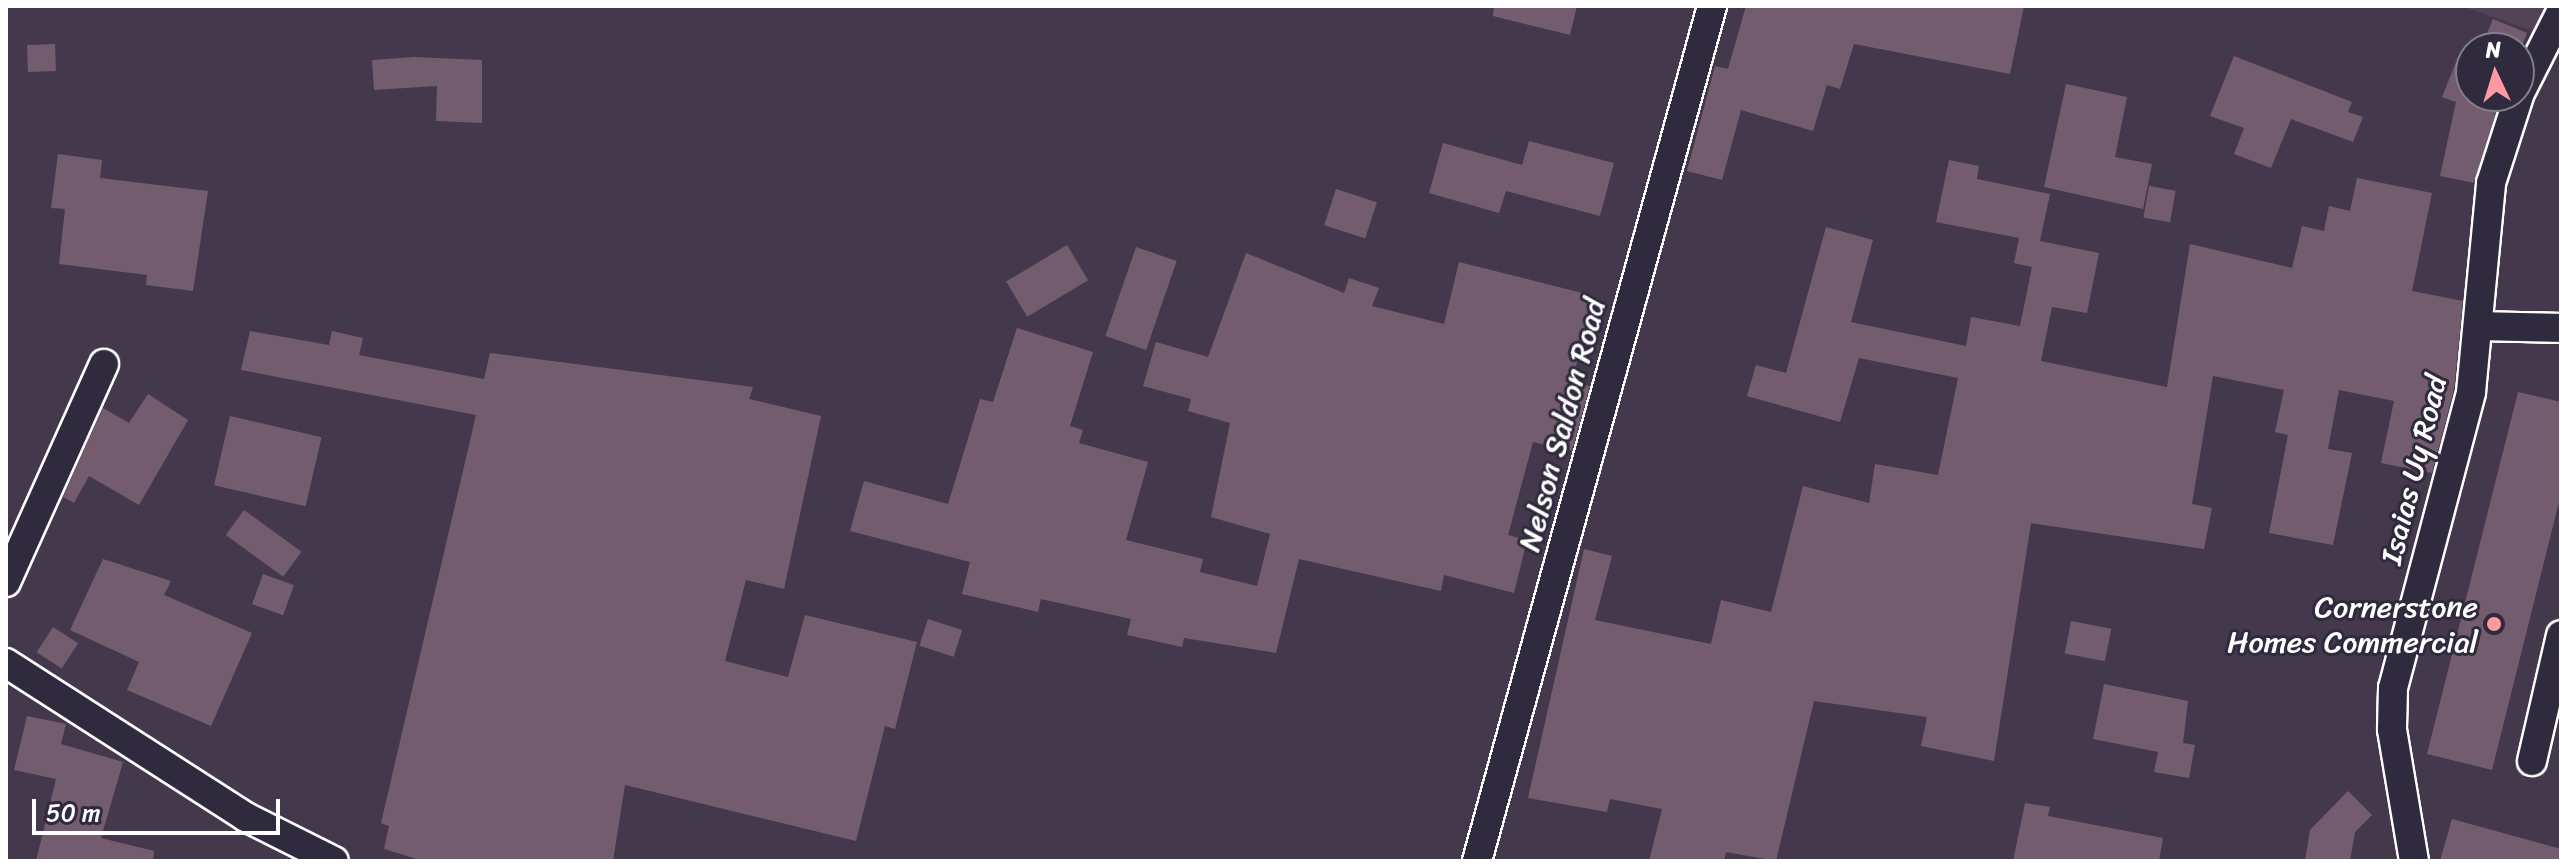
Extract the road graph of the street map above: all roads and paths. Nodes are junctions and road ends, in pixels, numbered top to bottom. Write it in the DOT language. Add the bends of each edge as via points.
graph roads {
  1 [pos="1712,6"];
  2 [pos="2561,12"];
  3 [pos="2535,64"];
  4 [pos="2514,112"];
  5 [pos="2480,326"];
  6 [pos="2561,328"];
  7 [pos="104,364"];
  8 [pos="6,582"];
  9 [pos="2561,635"];
  10 [pos="6,663"];
  11 [pos="2532,761"];
  12 [pos="334,861"];
  13 [pos="1477,861"];
  14 [pos="2414,861"];
  1 -- 13 [label="street, Nelson Saldon Road"];
  2 -- 3 [label="street, Isaias Uy Road"];
  4 -- 5 [label="street, Isaias Uy Road" via="2491,183"];
  5 -- 6 [label="street"];
  5 -- 14 [label="street, Isaias Uy Road" via="2448,494 2393,688 2392,729"];
  7 -- 8 [label="street"];
  9 -- 11 [label="street"];
  10 -- 12 [label="street" via="232,808"];
}
